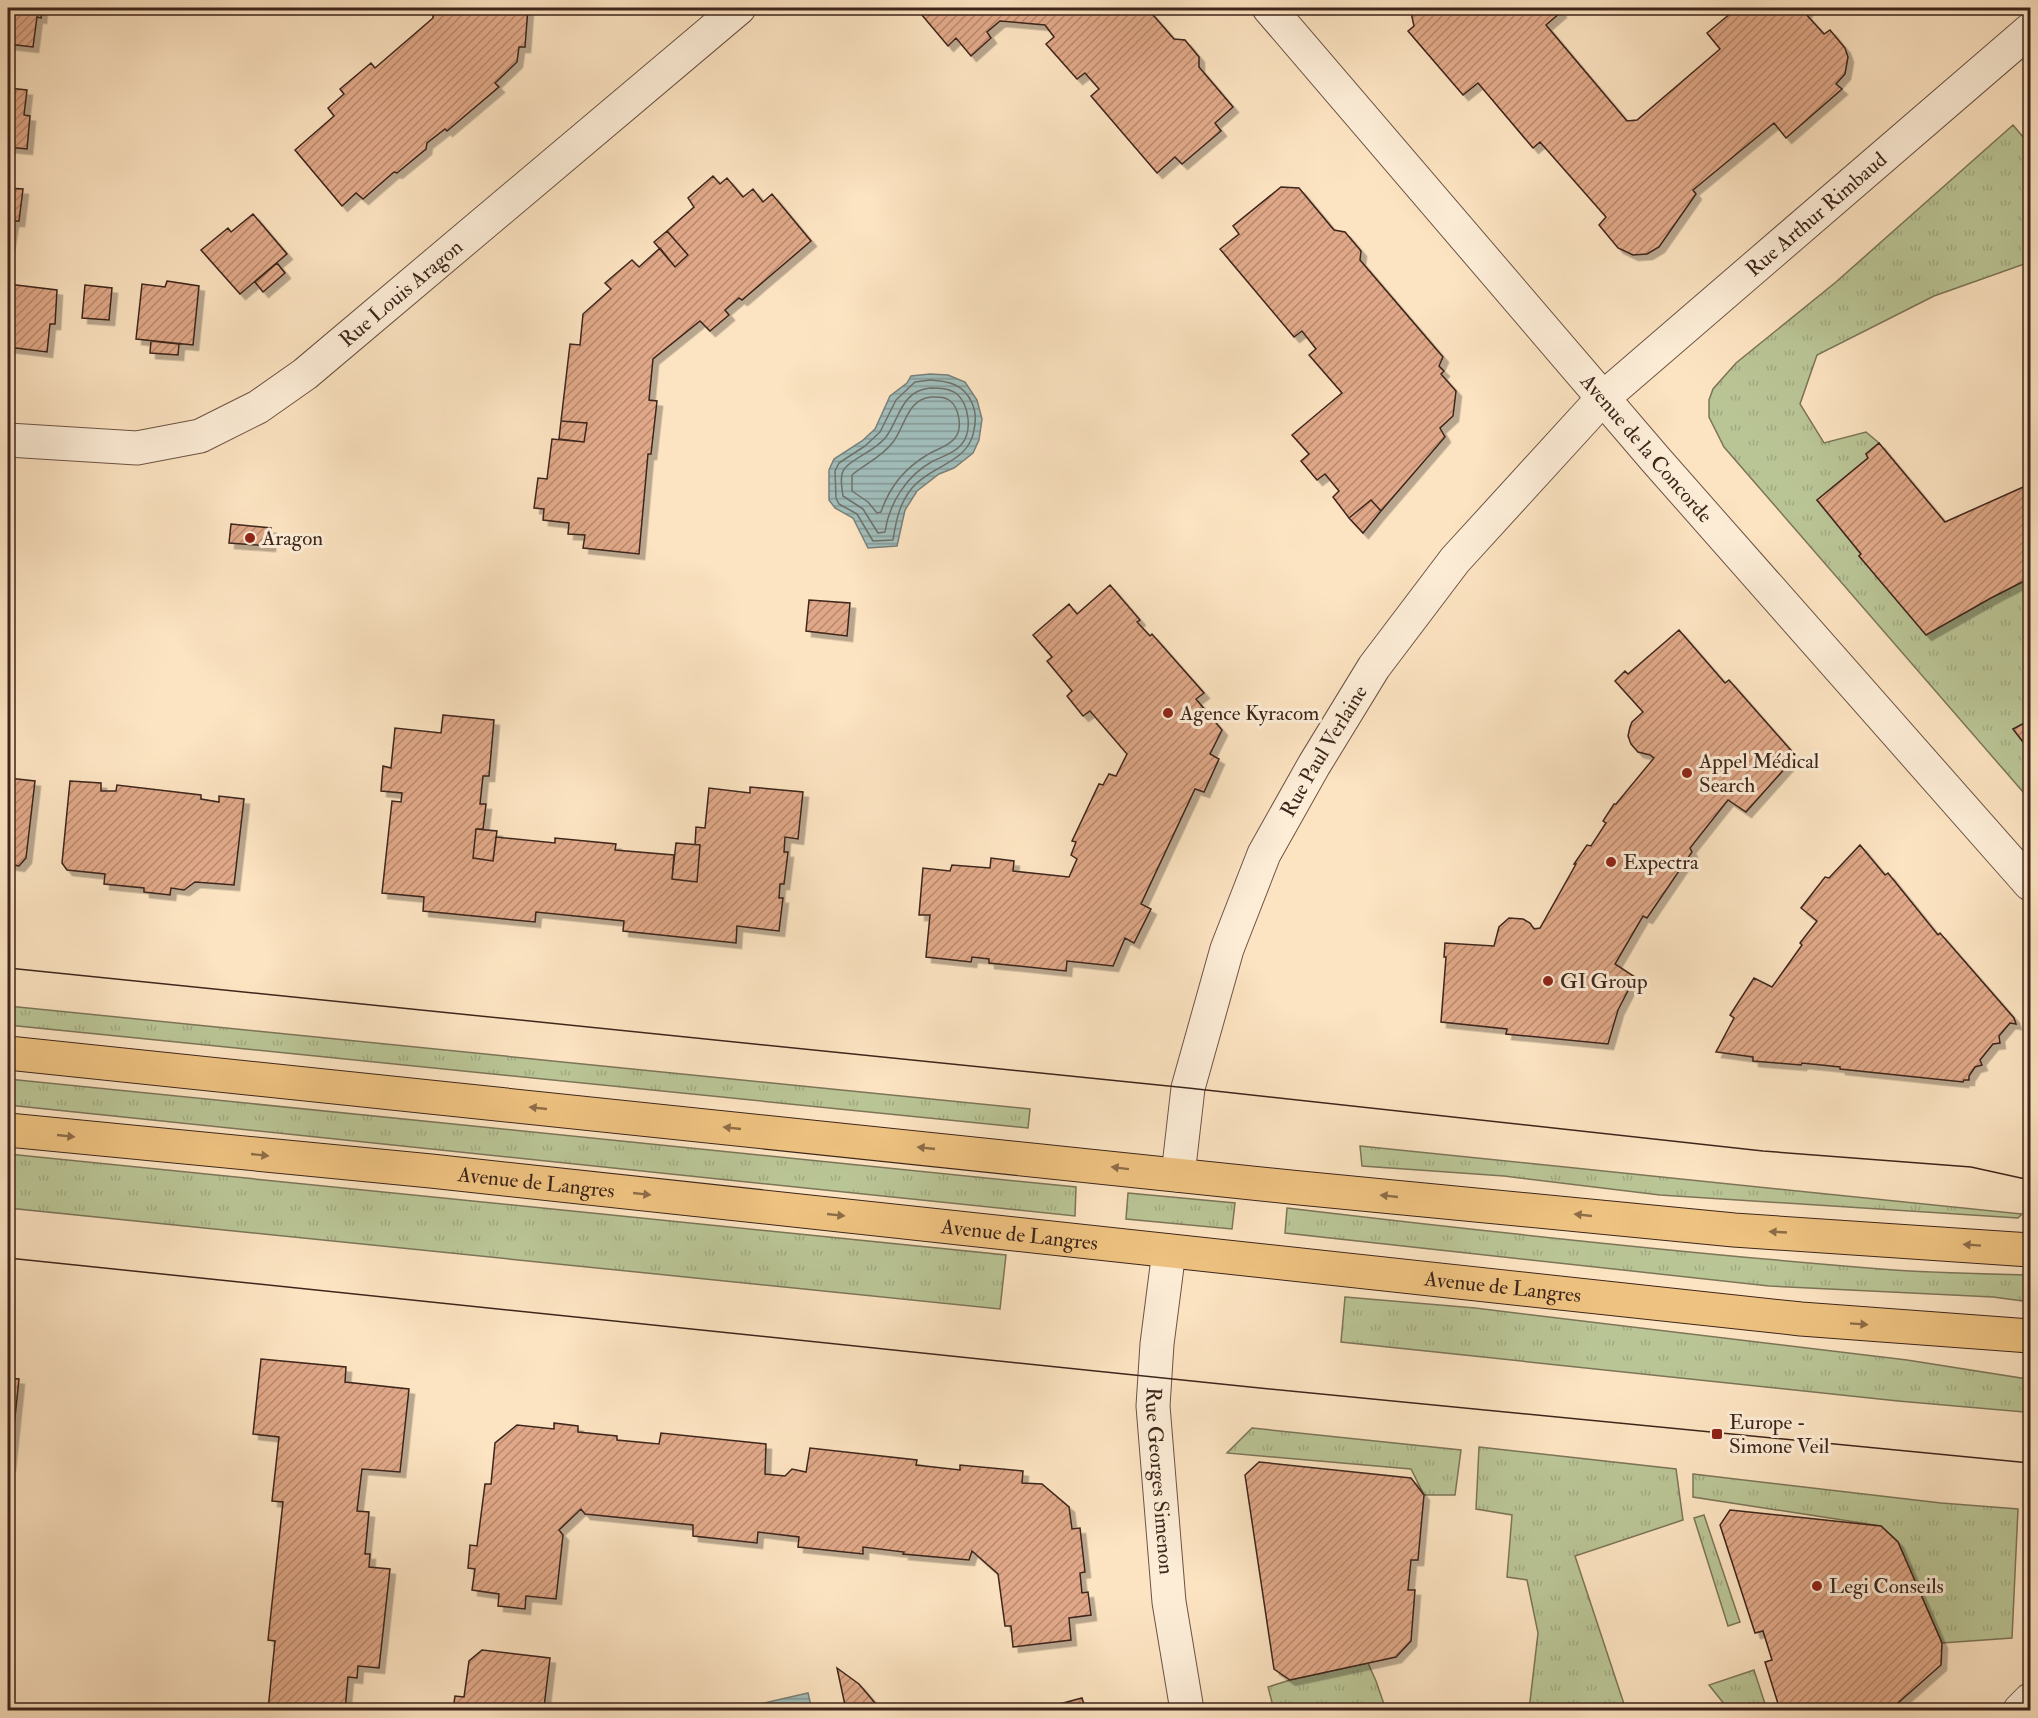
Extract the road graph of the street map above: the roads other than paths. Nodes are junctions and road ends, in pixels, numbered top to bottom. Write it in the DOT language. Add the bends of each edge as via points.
graph roads {
  1 [pos="739,8"];
  2 [pos="1269,8"];
  3 [pos="2031,30"];
  4 [pos="1603,398"];
  5 [pos="8,440"];
  6 [pos="2031,884"];
  7 [pos="8,1053"];
  8 [pos="8,1130"];
  9 [pos="1178,1175"];
  10 [pos="2031,1250"];
  11 [pos="1169,1251"];
  12 [pos="2031,1336"];
  13 [pos="2031,1700"];
  14 [pos="1188,1710"];
  15 [pos="2020,1710"];
  1 -- 5 [label="street, Rue Louis Aragon" via="305,374 258,407 200,436 137,448"];
  2 -- 4 [label="street, Avenue de la Concorde"];
  3 -- 4 [label="street, Rue Arthur Rimbaud"];
  4 -- 6 [label="street, Avenue de la Concorde"];
  4 -- 9 [label="street, Rue Paul Verlaine" via="1455,560 1374,666 1264,854 1227,949 1199,1045 1188,1088"];
  9 -- 7 [label="main road, one-way"];
  8 -- 11 [label="main road, Avenue de Langres, one-way"];
  10 -- 9 [label="main road, one-way" via="1734,1230"];
  11 -- 12 [label="main road, Avenue de Langres, one-way" via="1801,1320"];
  11 -- 14 [label="street, Rue Georges Simenon" via="1153,1406 1169,1602"];
  13 -- 15 [label="street"];
}
